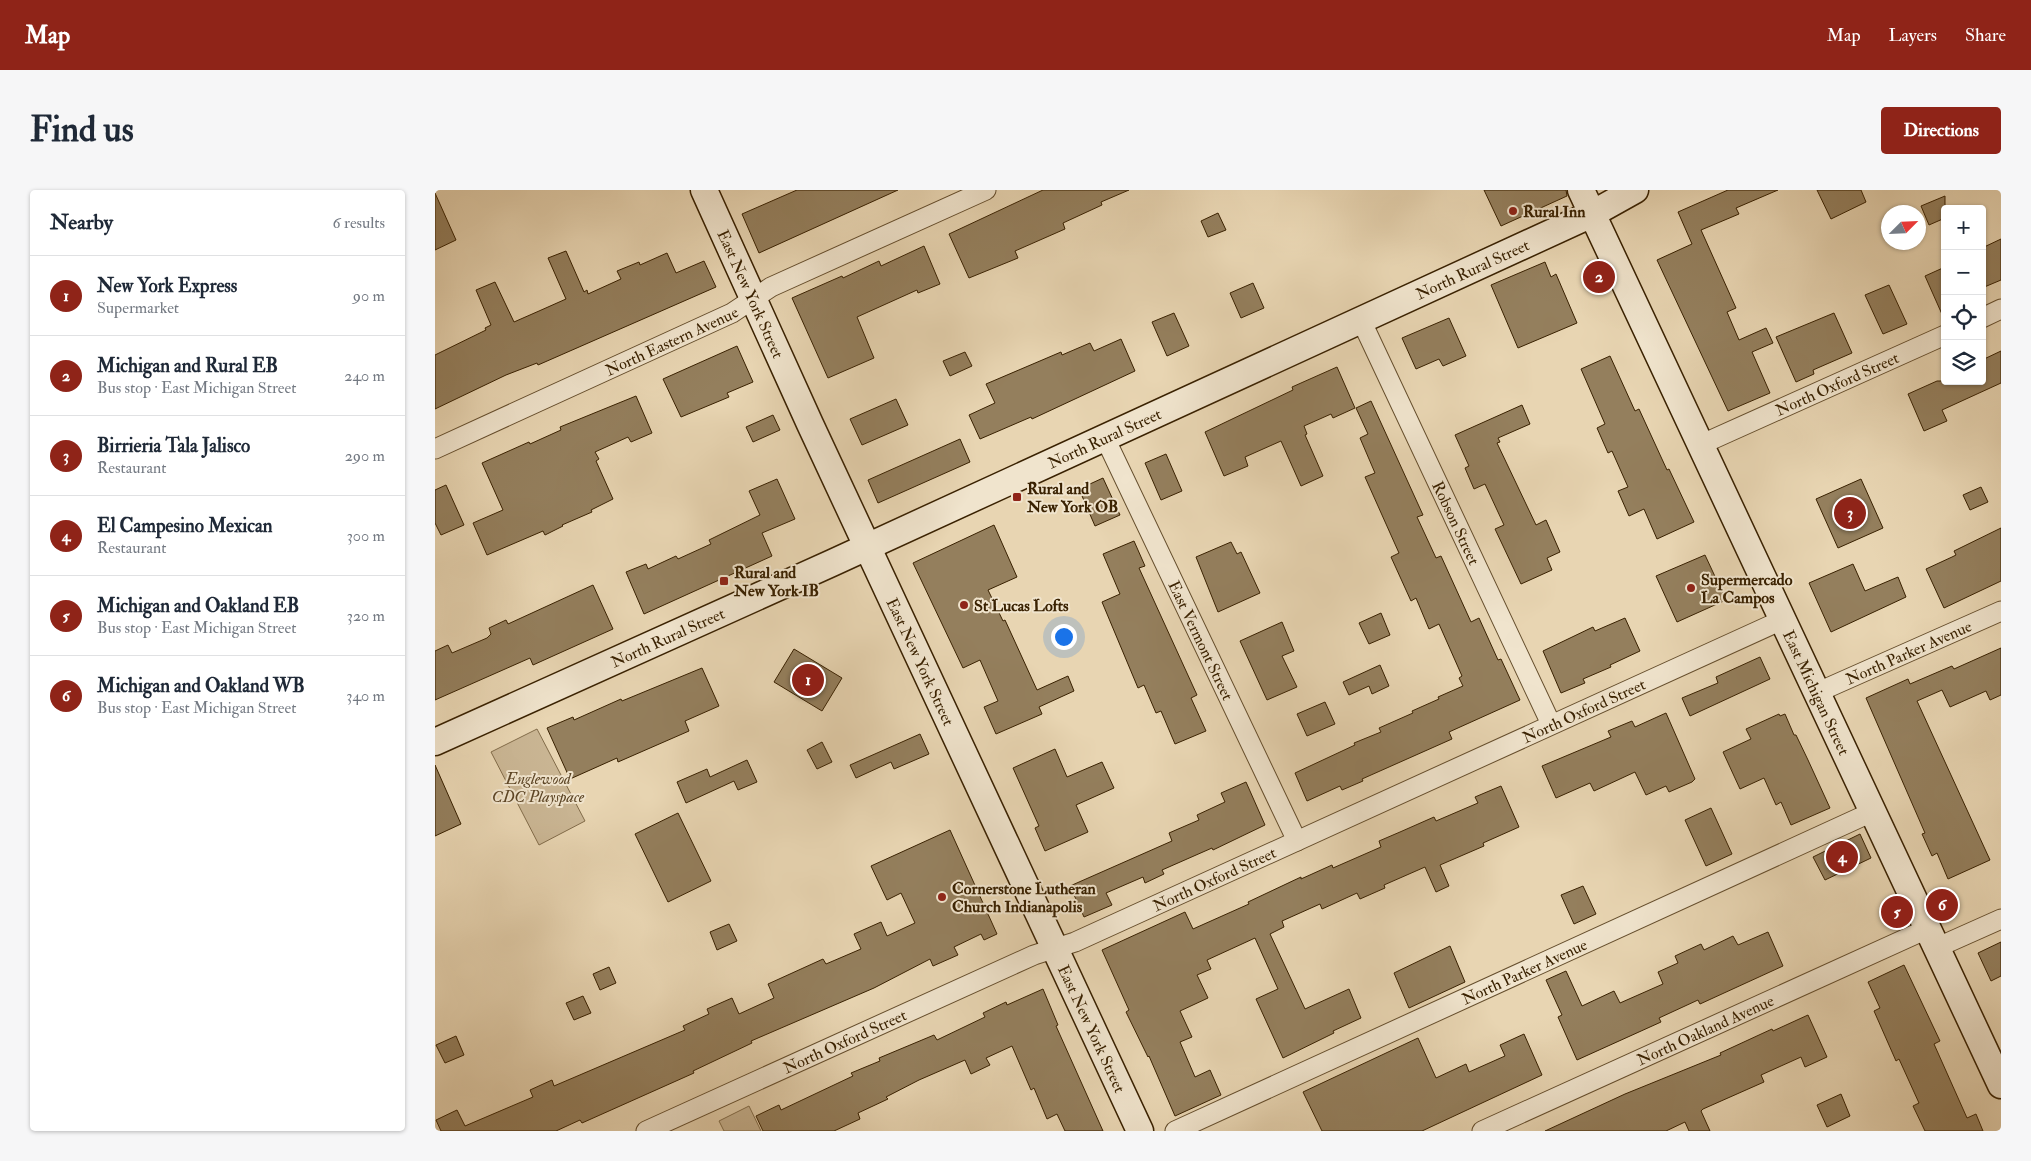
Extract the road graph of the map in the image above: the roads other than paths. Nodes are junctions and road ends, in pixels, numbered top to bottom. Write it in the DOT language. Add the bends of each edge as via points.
graph roads {
  1 [pos="703,190"];
  2 [pos="985,190"];
  3 [pos="1581,190"];
  4 [pos="1635,190"];
  5 [pos="1593,214"];
  6 [pos="753,299"];
  7 [pos="2001,309"];
  8 [pos="1986,316"];
  9 [pos="1361,320"];
  10 [pos="1941,337"];
  11 [pos="1105,438"];
  12 [pos="1700,445"];
  13 [pos="435,449"];
  14 [pos="868,546"];
  15 [pos="2001,611"];
  16 [pos="1782,620"];
  17 [pos="1816,693"];
  18 [pos="1551,724"];
  19 [pos="435,742"];
  20 [pos="1872,812"];
  21 [pos="1297,841"];
  22 [pos="2001,919"];
  23 [pos="1932,938"];
  24 [pos="1055,949"];
  25 [pos="2001,1086"];
  26 [pos="646,1131"];
  27 [pos="1140,1131"];
  28 [pos="1175,1131"];
  29 [pos="1482,1131"];
  1 -- 6 [label="main road, East New York Street"];
  2 -- 6 [label="street, North Eastern Avenue" via="771,287"];
  3 -- 5 [label="main road, East Michigan Street"];
  4 -- 5 [label="main road, North Rural Street"];
  5 -- 9 [label="main road, North Rural Street"];
  5 -- 12 [label="main road, East Michigan Street"];
  6 -- 13 [label="street, North Eastern Avenue" via="732,313"];
  6 -- 14 [label="main road, East New York Street"];
  7 -- 8 [label="street"];
  9 -- 11 [label="main road, North Rural Street"];
  9 -- 18 [label="street, Robson Street"];
  10 -- 12 [label="street, North Oxford Street"];
  11 -- 14 [label="main road, North Rural Street"];
  11 -- 21 [label="street, East Vermont Street"];
  12 -- 16 [label="main road, East Michigan Street"];
  14 -- 19 [label="main road, North Rural Street"];
  14 -- 24 [label="main road, East New York Street"];
  15 -- 17 [label="street, North Parker Avenue"];
  16 -- 17 [label="main road, East Michigan Street"];
  16 -- 18 [label="street, North Oxford Street"];
  17 -- 20 [label="main road, East Michigan Street"];
  18 -- 21 [label="street, North Oxford Street"];
  20 -- 23 [label="main road, East Michigan Street"];
  20 -- 28 [label="street, North Parker Avenue"];
  21 -- 24 [label="street, North Oxford Street"];
  22 -- 23 [label="street, North Oakland Avenue"];
  23 -- 25 [label="main road, East Michigan Street"];
  23 -- 29 [label="street, North Oakland Avenue"];
  24 -- 26 [label="street, North Oxford Street" via="1035,955"];
  24 -- 27 [label="main road, East New York Street"];
}
